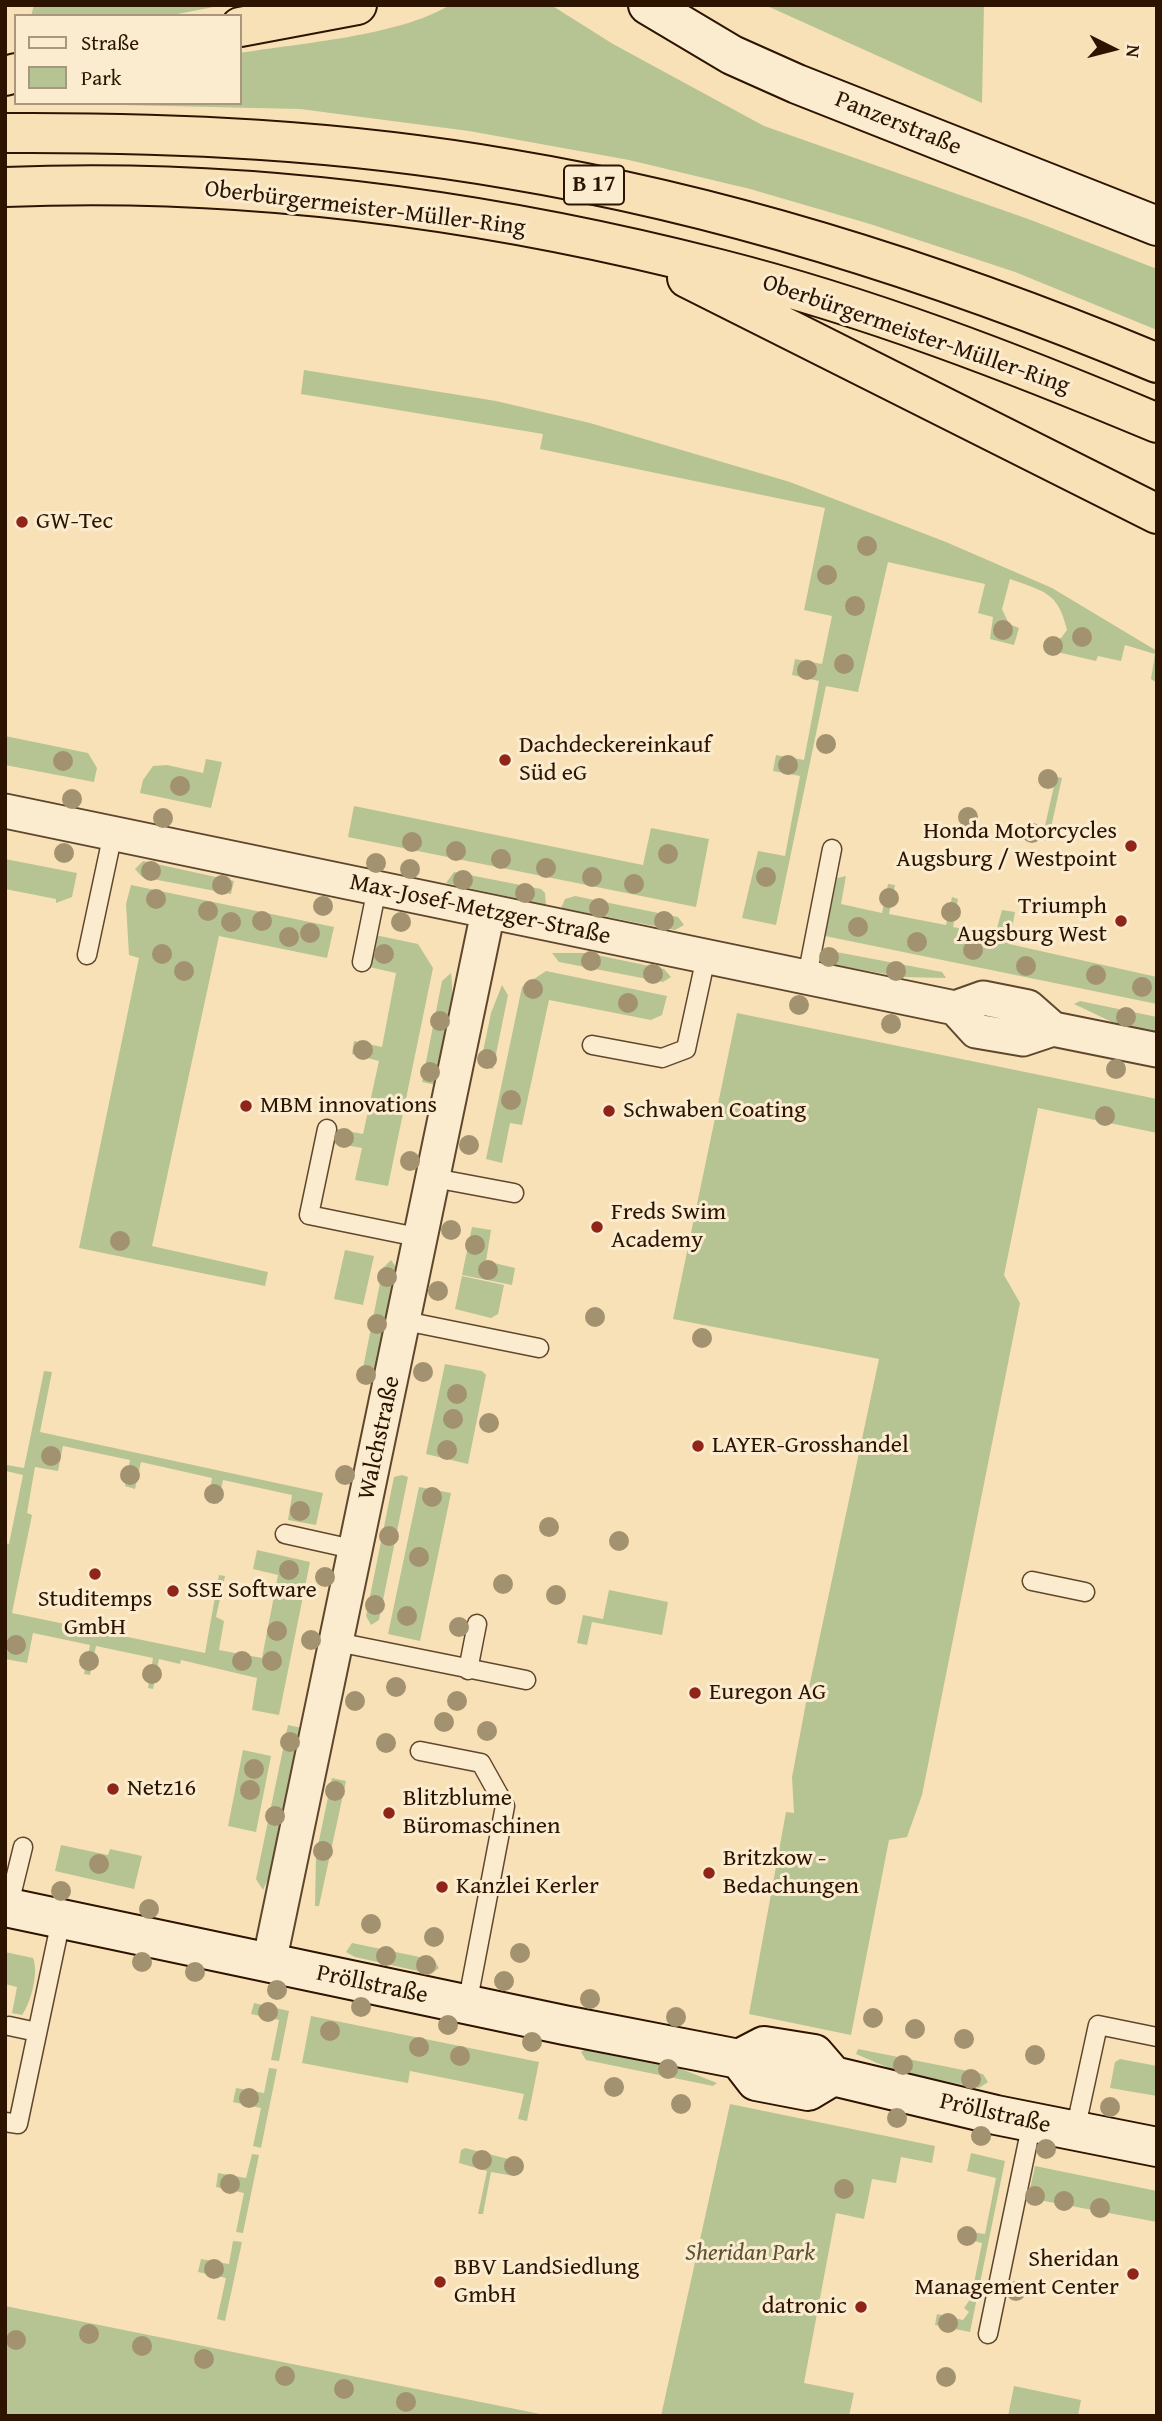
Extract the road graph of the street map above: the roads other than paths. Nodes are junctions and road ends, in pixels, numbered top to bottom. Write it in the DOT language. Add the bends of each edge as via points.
graph roads {
  1 [pos="357,5"];
  2 [pos="648,5"];
  3 [pos="242,27"];
  4 [pos="5,132"];
  5 [pos="5,187"];
  6 [pos="1157,226"];
  7 [pos="625,247"];
  8 [pos="1157,363"];
  9 [pos="1157,423"];
  10 [pos="1157,514"];
  11 [pos="5,811"];
  12 [pos="113,833"];
  13 [pos="832,849"];
  14 [pos="377,888"];
  15 [pos="488,912"];
  16 [pos="88,954"];
  17 [pos="706,957"];
  18 [pos="362,962"];
  19 [pos="807,977"];
  20 [pos="592,1045"];
  21 [pos="1157,1050"];
  22 [pos="327,1129"];
  23 [pos="434,1178"];
  24 [pos="514,1193"];
  25 [pos="422,1238"];
  26 [pos="405,1321"];
  27 [pos="539,1348"];
  28 [pos="285,1534"];
  29 [pos="357,1550"];
  30 [pos="1032,1581"];
  31 [pos="1085,1592"];
  32 [pos="477,1624"];
  33 [pos="337,1642"];
  34 [pos="468,1670"];
  35 [pos="526,1680"];
  36 [pos="420,1751"];
  37 [pos="23,1847"];
  38 [pos="7,1908"];
  39 [pos="61,1920"];
  40 [pos="269,1963"];
  41 [pos="467,2005"];
  42 [pos="9,2026"];
  43 [pos="37,2032"];
  44 [pos="1157,2037"];
  45 [pos="5,2122"];
  46 [pos="1032,2122"];
  47 [pos="1075,2131"];
  48 [pos="1157,2147"];
  49 [pos="988,2334"];
  1 -- 3 [label="highway"];
  2 -- 6 [label="street, Panzerstraße" via="732,55 797,84"];
  4 -- 8 [label="highway, B 17" via="141,132 270,140 481,164 636,193 919,272"];
  5 -- 7 [label="highway, Oberbürgermeister-Müller-Ring / B 17" via="138,186 266,194 501,222"];
  7 -- 9 [label="highway, Oberbürgermeister-Müller-Ring / B 17" via="720,269 901,324"];
  7 -- 10 [label="highway"];
  11 -- 12 [label="street, Max-Josef-Metzger-Straße"];
  12 -- 14 [label="street, Max-Josef-Metzger-Straße"];
  12 -- 16 [label="lane"];
  13 -- 19 [label="lane"];
  14 -- 15 [label="street, Max-Josef-Metzger-Straße"];
  14 -- 18 [label="lane"];
  15 -- 17 [label="street, Max-Josef-Metzger-Straße"];
  15 -- 23 [label="street, Walchstraße"];
  17 -- 19 [label="street, Max-Josef-Metzger-Straße"];
  17 -- 20 [label="lane" via="685,1049 662,1058"];
  19 -- 21 [label="street, Max-Josef-Metzger-Straße" via="955,1008 976,1031 1023,1039 1053,1029"];
  22 -- 25 [label="lane" via="309,1215"];
  23 -- 24 [label="lane"];
  23 -- 25 [label="street, Walchstraße"];
  25 -- 26 [label="street, Walchstraße"];
  26 -- 27 [label="lane"];
  26 -- 29 [label="street, Walchstraße"];
  28 -- 29 [label="lane"];
  29 -- 33 [label="street, Walchstraße"];
  30 -- 31 [label="lane"];
  32 -- 34 [label="lane"];
  33 -- 34 [label="lane"];
  33 -- 40 [label="street, Walchstraße"];
  34 -- 35 [label="lane"];
  36 -- 41 [label="lane" via="481,1763 505,1806"];
  37 -- 38 [label="lane"];
  38 -- 39 [label="street, Pröllstraße"];
  39 -- 40 [label="street, Pröllstraße"];
  39 -- 43 [label="lane"];
  40 -- 41 [label="street, Pröllstraße"];
  41 -- 46 [label="street, Pröllstraße" via="740,2059 756,2081 808,2091 833,2076"];
  42 -- 43 [label="lane"];
  43 -- 45 [label="lane" via="18,2124"];
  44 -- 47 [label="lane" via="1098,2025"];
  46 -- 47 [label="street, Pröllstraße"];
  46 -- 49 [label="lane"];
  47 -- 48 [label="street, Pröllstraße"];
}
